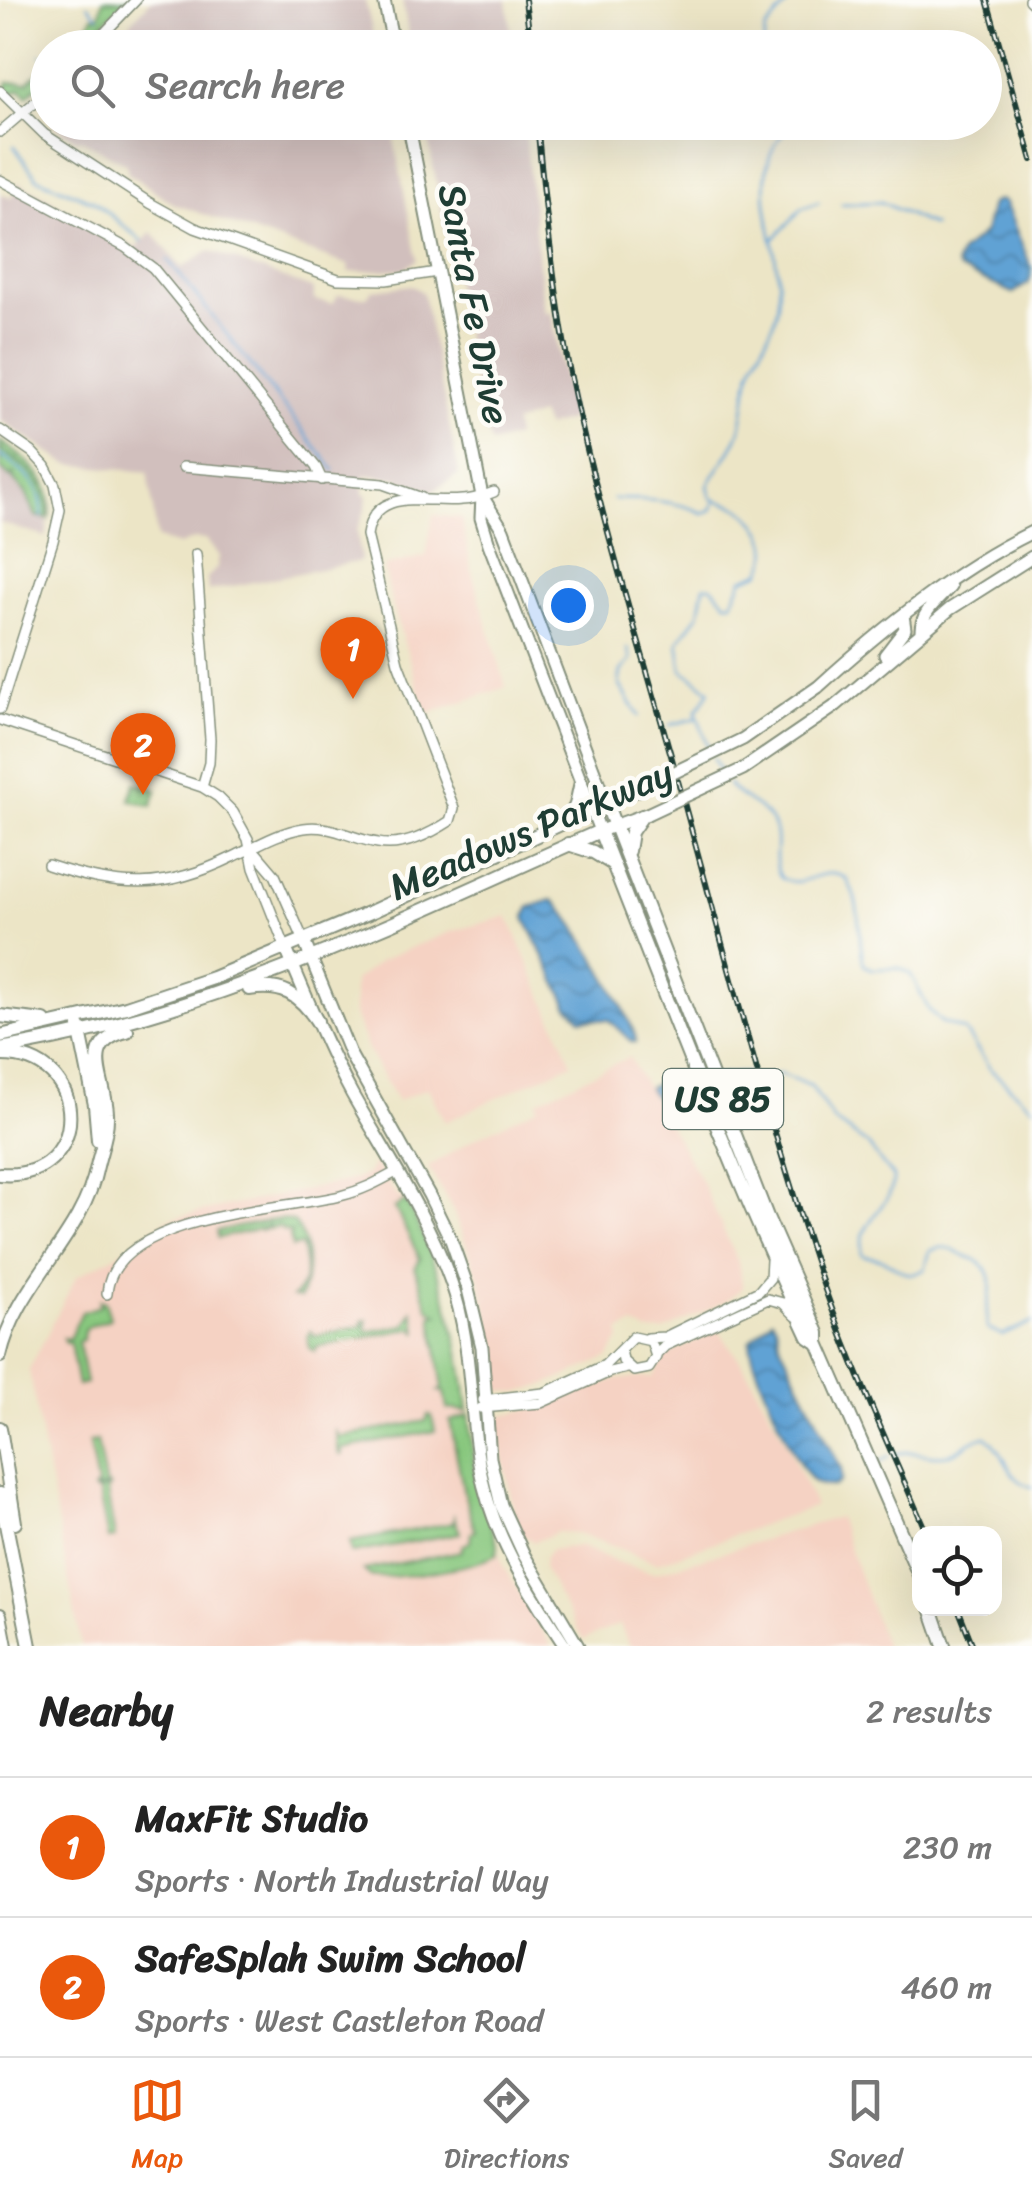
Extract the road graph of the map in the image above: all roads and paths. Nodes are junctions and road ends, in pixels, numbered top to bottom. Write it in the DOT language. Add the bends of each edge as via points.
graph roads {
  1 [pos="136,0"];
  2 [pos="384,0"];
  3 [pos="107,30"];
  4 [pos="390,30"];
  5 [pos="0,91"];
  6 [pos="30,107"];
  7 [pos="22,115"];
  8 [pos="30,122"];
  9 [pos="0,132"];
  10 [pos="52,140"];
  11 [pos="411,140"];
  12 [pos="0,180"];
  13 [pos="437,272"];
  14 [pos="0,430"];
  15 [pos="183,467"];
  16 [pos="322,480"];
  17 [pos="364,485"];
  18 [pos="488,494"];
  19 [pos="424,500"];
  20 [pos="384,503"];
  21 [pos="1032,532"];
  22 [pos="196,554"];
  23 [pos="1032,557"];
  24 [pos="954,577"];
  25 [pos="904,616"];
  26 [pos="921,632"];
  27 [pos="878,668"];
  28 [pos="0,709"];
  29 [pos="0,720"];
  30 [pos="596,776"];
  31 [pos="581,782"];
  32 [pos="202,787"];
  33 [pos="633,792"];
  34 [pos="606,803"];
  35 [pos="592,810"];
  36 [pos="644,815"];
  37 [pos="568,822"];
  38 [pos="614,824"];
  39 [pos="600,831"];
  40 [pos="568,844"];
  41 [pos="252,848"];
  42 [pos="628,854"];
  43 [pos="48,865"];
  44 [pos="614,866"];
  45 [pos="304,941"];
  46 [pos="286,949"];
  47 [pos="310,958"];
  48 [pos="293,966"];
  49 [pos="227,992"];
  50 [pos="0,1016"];
  51 [pos="150,1017"];
  52 [pos="317,1021"];
  53 [pos="59,1022"];
  54 [pos="82,1033"];
  55 [pos="0,1036"];
  56 [pos="0,1052"];
  57 [pos="100,1156"];
  58 [pos="396,1172"];
  59 [pos="0,1174"];
  60 [pos="768,1247"];
  61 [pos="108,1294"];
  62 [pos="804,1326"];
  63 [pos="647,1338"];
  64 [pos="818,1343"];
  65 [pos="621,1349"];
  66 [pos="0,1356"];
  67 [pos="656,1356"];
  68 [pos="629,1368"];
  69 [pos="479,1404"];
  70 [pos="0,1428"];
  71 [pos="0,1494"];
  72 [pos="912,1559"];
  73 [pos="18,1575"];
  74 [pos="0,1615"];
  75 [pos="935,1616"];
  76 [pos="6,1646"];
  77 [pos="30,1646"];
  78 [pos="565,1646"];
  79 [pos="578,1646"];
  80 [pos="944,1646"];
  1 -- 3 [label="street"];
  2 -- 4 [label="main road"];
  5 -- 7 [label="street"];
  6 -- 7 [label="street"];
  7 -- 8 [label="street"];
  7 -- 9 [label="street"];
  10 -- 13 [label="street" via="150,204 222,238 346,280"];
  11 -- 13 [label="main road, Santa Fe Drive"];
  12 -- 16 [label="street" via="154,268"];
  13 -- 18 [label="main road, Santa Fe Drive"];
  14 -- 28 [label="street" via="45,466 60,510"];
  15 -- 16 [label="street"];
  16 -- 17 [label="street"];
  17 -- 19 [label="street" via="396,486"];
  17 -- 20 [label="street"];
  18 -- 19 [label="street"];
  18 -- 30 [label="main road, Santa Fe Drive"];
  18 -- 31 [label="main road, Santa Fe Drive" via="481,518 489,544"];
  19 -- 20 [label="street"];
  20 -- 41 [label="street" via="371,519 368,546 398,663 453,816 394,844 315,827"];
  21 -- 24 [label="main road, Meadows Parkway"];
  22 -- 32 [label="street" via="210,740"];
  23 -- 26 [label="main road, Meadows Parkway"];
  24 -- 25 [label="main road, Meadows Parkway"];
  24 -- 26 [label="main road" via="928,610"];
  25 -- 27 [label="main road" via="905,629"];
  25 -- 33 [label="main road, Meadows Parkway, bridge" via="742,739"];
  26 -- 27 [label="main road, Meadows Parkway"];
  27 -- 36 [label="main road, Meadows Parkway, bridge" via="796,735"];
  29 -- 32 [label="street"];
  30 -- 33 [label="main road"];
  30 -- 34 [label="main road, Santa Fe Drive"];
  31 -- 35 [label="main road, Santa Fe Drive"];
  31 -- 37 [label="highway"];
  32 -- 41 [label="street" via="230,808"];
  33 -- 34 [label="main road, Meadows Parkway"];
  34 -- 35 [label="highway, Meadows Parkway"];
  34 -- 38 [label="highway, Santa Fe Drive / US 85"];
  35 -- 37 [label="highway, Meadows Parkway"];
  35 -- 39 [label="main road, Santa Fe Drive"];
  36 -- 38 [label="main road, Meadows Parkway"];
  36 -- 42 [label="highway"];
  37 -- 45 [label="highway, Meadows Parkway"];
  38 -- 39 [label="main road, Meadows Parkway"];
  38 -- 42 [label="highway, Santa Fe Drive / US 85"];
  39 -- 40 [label="highway, Meadows Parkway"];
  39 -- 44 [label="highway, Santa Fe Drive"];
  40 -- 44 [label="highway"];
  40 -- 47 [label="highway, Meadows Parkway"];
  41 -- 43 [label="street" via="160,883 104,881"];
  41 -- 45 [label="street" via="275,874"];
  41 -- 46 [label="street"];
  42 -- 64 [label="highway, Santa Fe Drive / US 85"];
  44 -- 60 [label="highway, Santa Fe Drive / US 85"];
  45 -- 46 [label="highway, Meadows Parkway"];
  45 -- 47 [label="main road"];
  46 -- 48 [label="main road"];
  46 -- 53 [label="highway, Meadows Parkway" via="172,993"];
  47 -- 48 [label="highway, Meadows Parkway"];
  47 -- 69 [label="main road" via="351,1056 451,1240 478,1326"];
  48 -- 49 [label="highway, Meadows Parkway"];
  48 -- 52 [label="main road"];
  49 -- 51 [label="highway, Meadows Parkway"];
  49 -- 52 [label="highway" via="289,991"];
  50 -- 53 [label="highway"];
  51 -- 54 [label="highway, Meadows Parkway"];
  51 -- 57 [label="highway" via="108,1038 99,1050 107,1112"];
  52 -- 58 [label="main road"];
  53 -- 54 [label="highway" via="76,1024"];
  53 -- 55 [label="highway, Meadows Parkway"];
  54 -- 56 [label="highway, Meadows Parkway"];
  54 -- 57 [label="highway"];
  56 -- 59 [label="highway" via="47,1069 70,1112 66,1139 47,1162 23,1174"];
  57 -- 66 [label="highway" via="84,1205 20,1301"];
  58 -- 61 [label="street" via="340,1196 161,1233 115,1268"];
  58 -- 69 [label="main road" via="453,1287"];
  60 -- 62 [label="highway, Santa Fe Drive / US 85"];
  60 -- 63 [label="street" via="772,1268 763,1288 665,1336"];
  62 -- 64 [label="highway, Santa Fe Drive / US 85"];
  62 -- 67 [label="street" via="783,1303 768,1298"];
  63 -- 65 [label="street" via="630,1338"];
  63 -- 67 [label="street"];
  64 -- 72 [label="highway, Santa Fe Drive / US 85"];
  65 -- 68 [label="street"];
  65 -- 69 [label="street" via="604,1365 544,1393"];
  67 -- 68 [label="street" via="646,1370"];
  68 -- 69 [label="street" via="541,1403"];
  69 -- 78 [label="main road" via="482,1479 495,1521"];
  69 -- 79 [label="main road" via="506,1519"];
  70 -- 73 [label="highway"];
  71 -- 73 [label="highway"];
  73 -- 77 [label="highway"];
  74 -- 76 [label="highway"];
  75 -- 80 [label="highway"];
}
